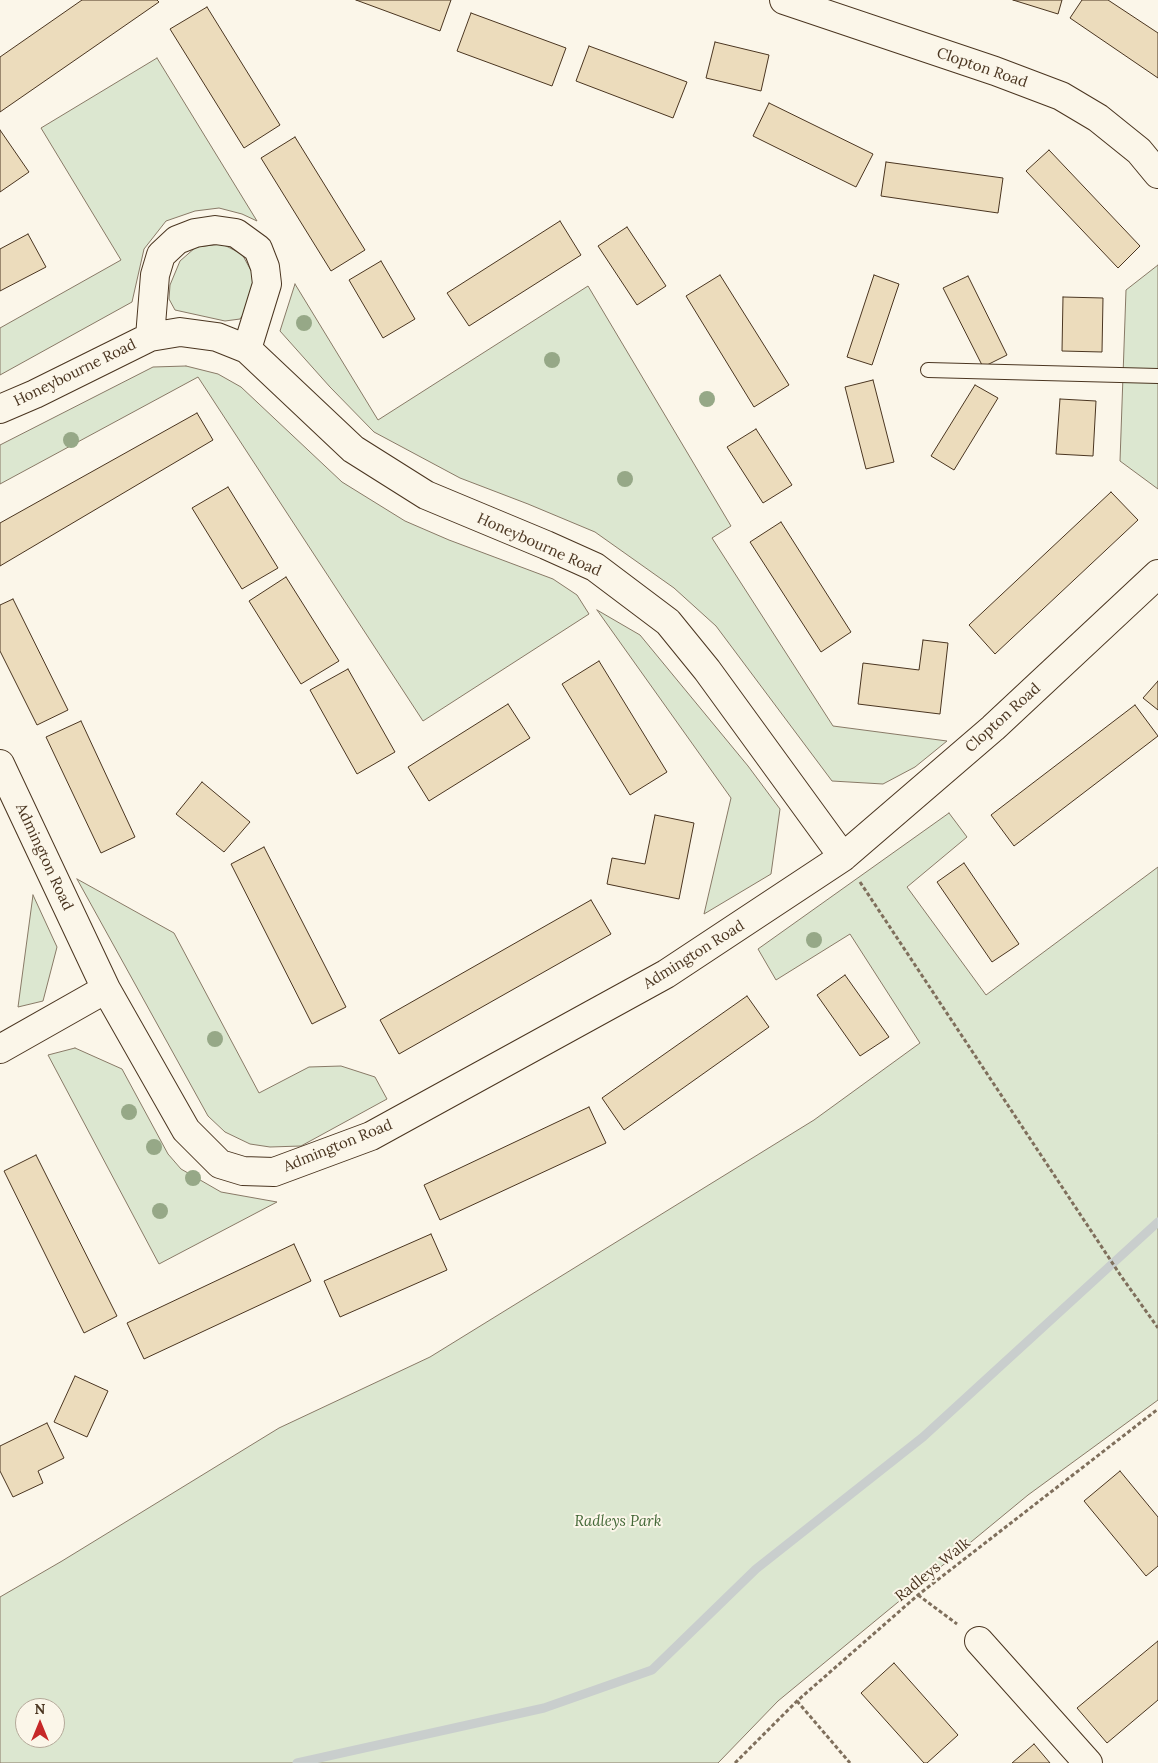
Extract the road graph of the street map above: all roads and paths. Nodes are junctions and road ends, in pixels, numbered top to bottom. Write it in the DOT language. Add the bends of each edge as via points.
graph roads {
  1 [pos="784,0"];
  2 [pos="1158,174"];
  3 [pos="150,337"];
  4 [pos="247,349"];
  5 [pos="928,370"];
  6 [pos="1158,376"];
  7 [pos="0,409"];
  8 [pos="1158,574"];
  9 [pos="0,764"];
  10 [pos="843,857"];
  11 [pos="106,990"];
  12 [pos="0,1049"];
  13 [pos="1158,1328"];
  14 [pos="1158,1409"];
  15 [pos="918,1595"];
  16 [pos="979,1641"];
  17 [pos="797,1701"];
  18 [pos="736,1763"];
  19 [pos="850,1763"];
  20 [pos="1088,1763"];
  1 -- 2 [label="street, Clopton Road" via="1061,96 1098,118 1139,151"];
  3 -- 4 [label="street, Honeybourne Road" via="180,332 217,337"];
  3 -- 4 [label="street, Honeybourne Road" via="155,275 161,255 177,240 216,230 236,233 258,249 265,266 268,284"];
  3 -- 7 [label="street, Honeybourne Road"];
  4 -- 10 [label="street, Honeybourne Road" via="353,449 426,495 596,567 668,622 707,670"];
  5 -- 6 [label="lane"];
  8 -- 10 [label="street, Clopton Road" via="993,728"];
  9 -- 11 [label="street, Admington Road"];
  10 -- 11 [label="street, Admington Road" via="666,974 598,1012 371,1136 274,1172 243,1171 220,1164 186,1130"];
  10 -- 13 [label="path"];
  11 -- 12 [label="street"];
  14 -- 15 [label="path, Radleys Walk"];
  15 -- 16 [label="path"];
  15 -- 17 [label="path, Radleys Walk"];
  16 -- 20 [label="street"];
  17 -- 18 [label="path, Radleys Walk"];
  17 -- 19 [label="path"];
}
